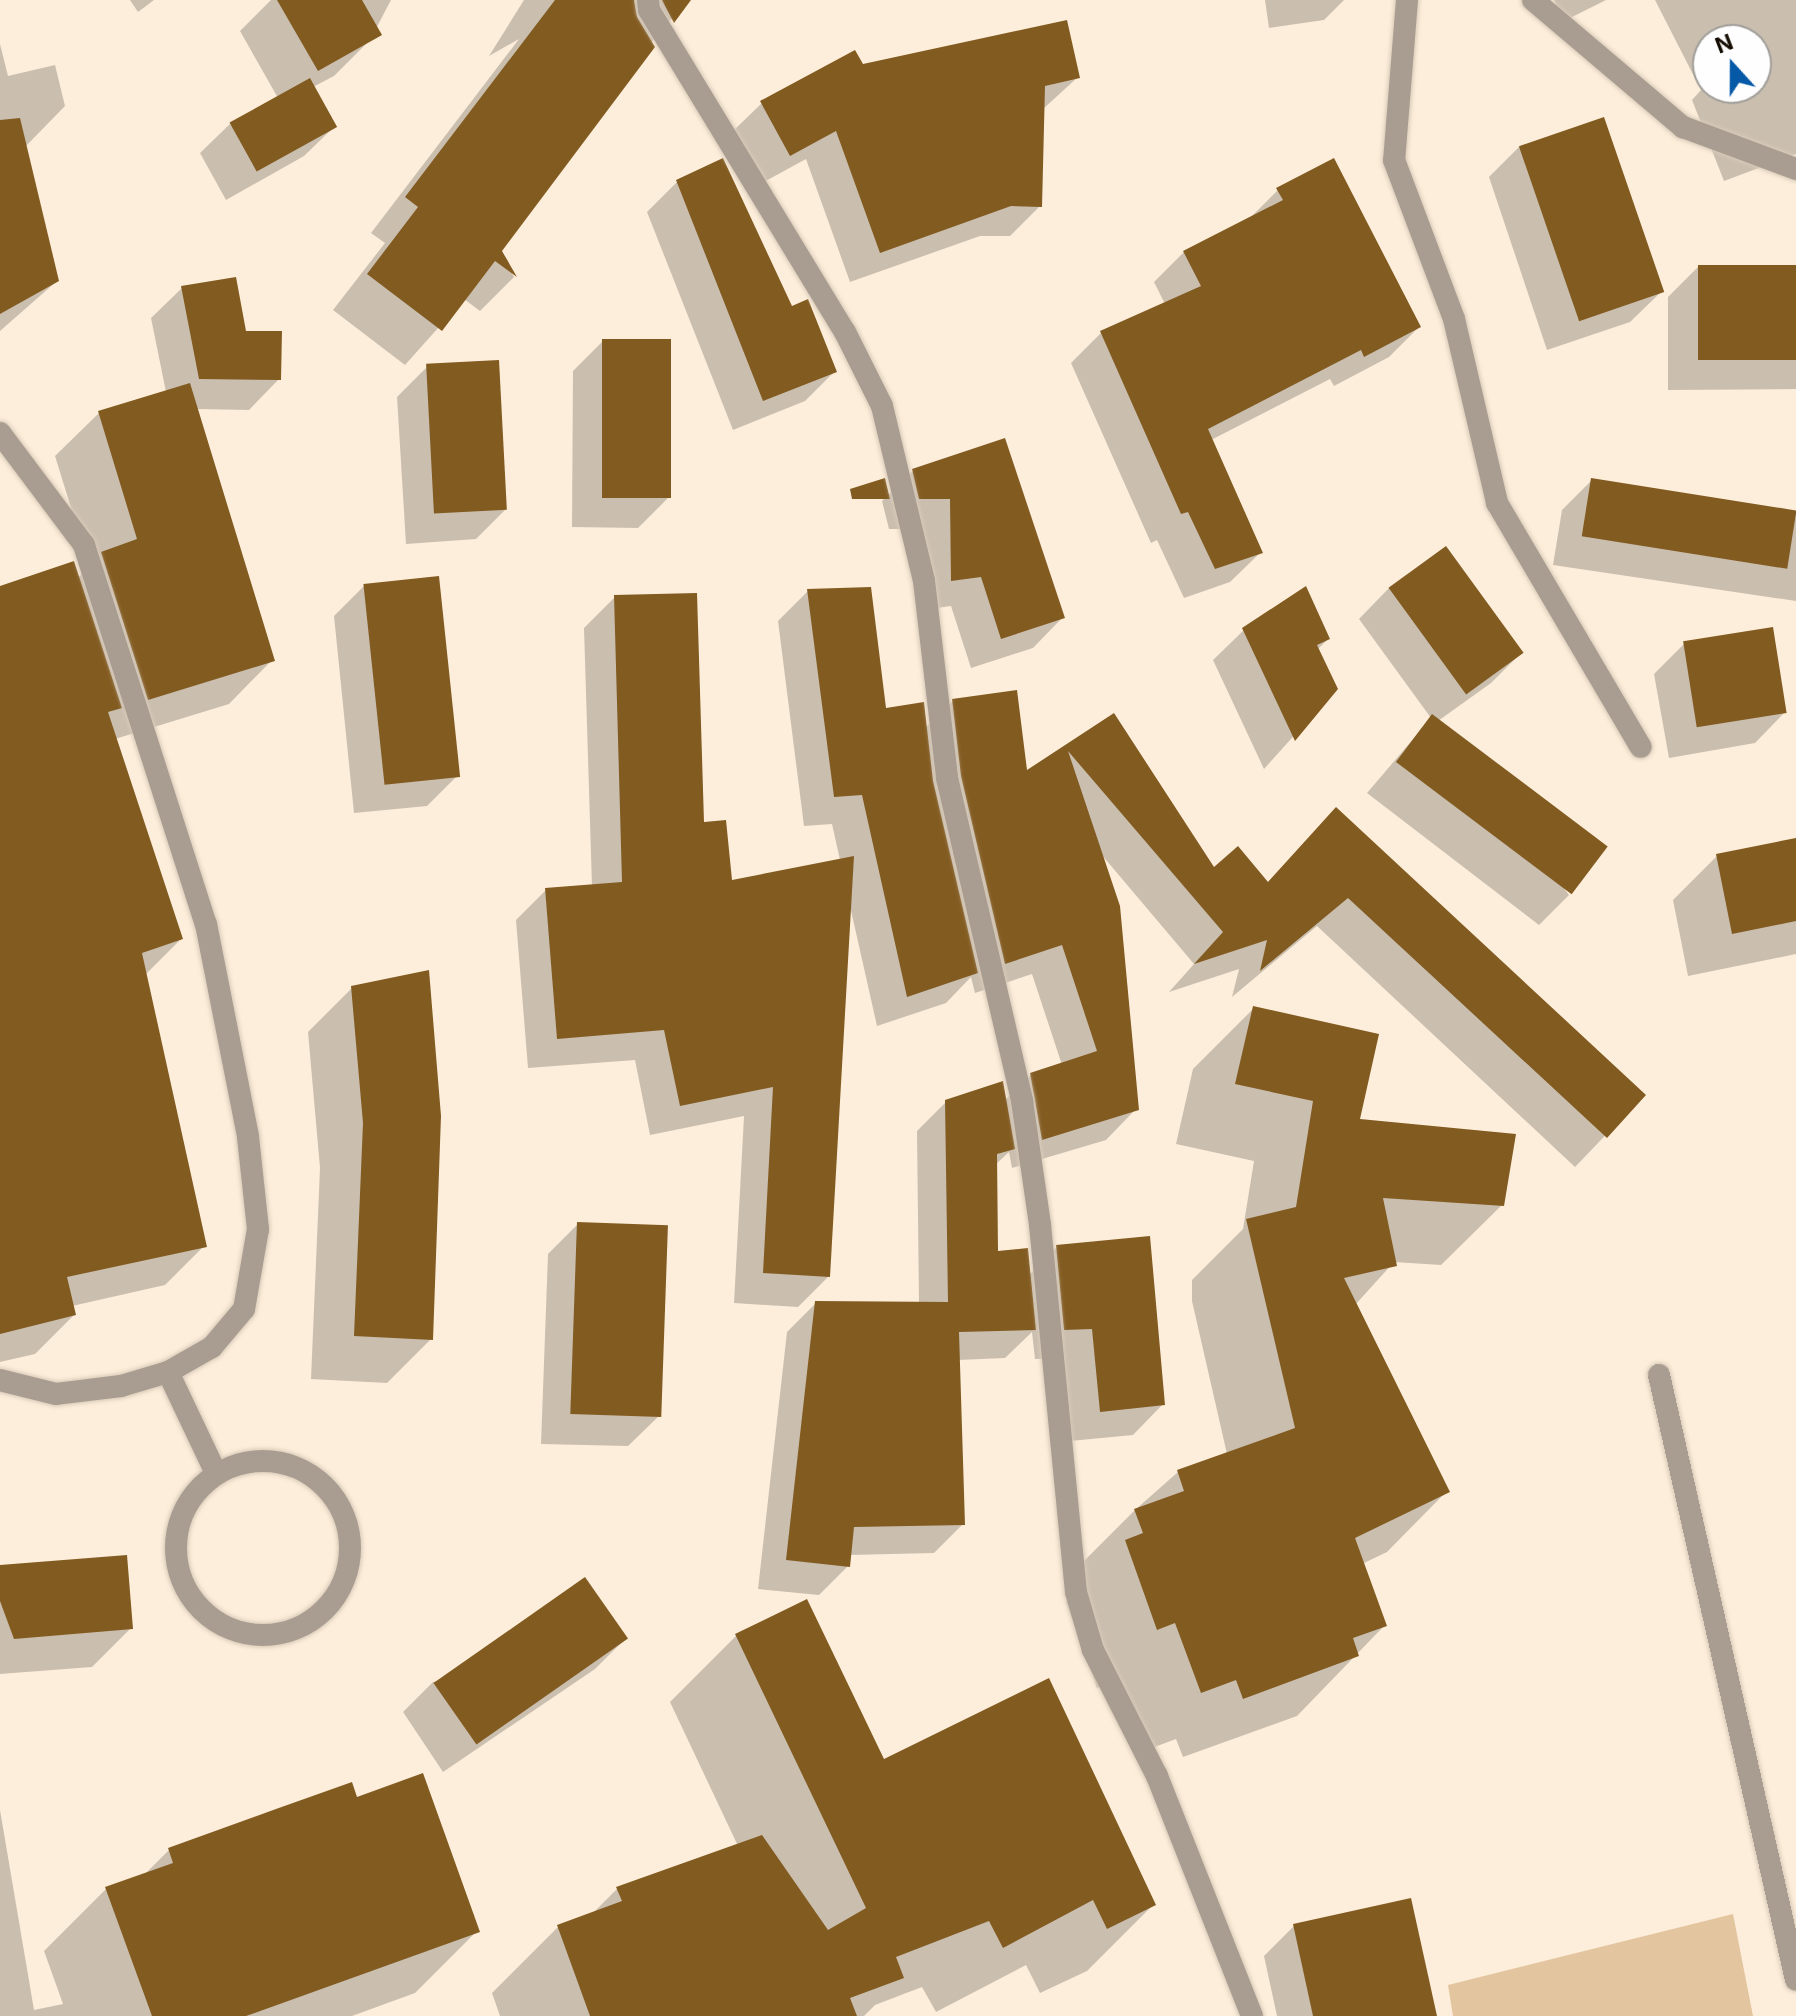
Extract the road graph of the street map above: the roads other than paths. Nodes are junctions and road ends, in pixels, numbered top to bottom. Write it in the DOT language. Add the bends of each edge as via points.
graph roads {
  1 [pos="648,0"];
  2 [pos="1407,0"];
  3 [pos="1533,0"];
  4 [pos="1796,169"];
  5 [pos="0,433"];
  6 [pos="1641,747"];
  7 [pos="168,1372"];
  8 [pos="1659,1375"];
  9 [pos="0,1380"];
  10 [pos="216,1473"];
  11 [pos="1796,1980"];
  12 [pos="1252,2016"];
  1 -- 12 [label="street" via="649,10 845,332 882,406 924,581 947,778 1022,1101 1040,1225 1076,1592 1093,1650 1157,1776"];
  2 -- 6 [label="street" via="1394,160 1454,319 1497,503"];
  3 -- 4 [label="street" via="1683,127"];
  5 -- 7 [label="street" via="84,545 206,924 248,1137 258,1229 244,1309 212,1347"];
  7 -- 9 [label="street" via="121,1386 56,1394"];
  7 -- 10 [label="street"];
  8 -- 11 [label="street"];
  10 -- 10 [label="street" via="195,1491 181,1515 176,1555 188,1595 206,1615 256,1636 284,1633 310,1622 330,1604 344,1580 349,1540 337,1500 320,1480 269,1459 241,1462"];
}
